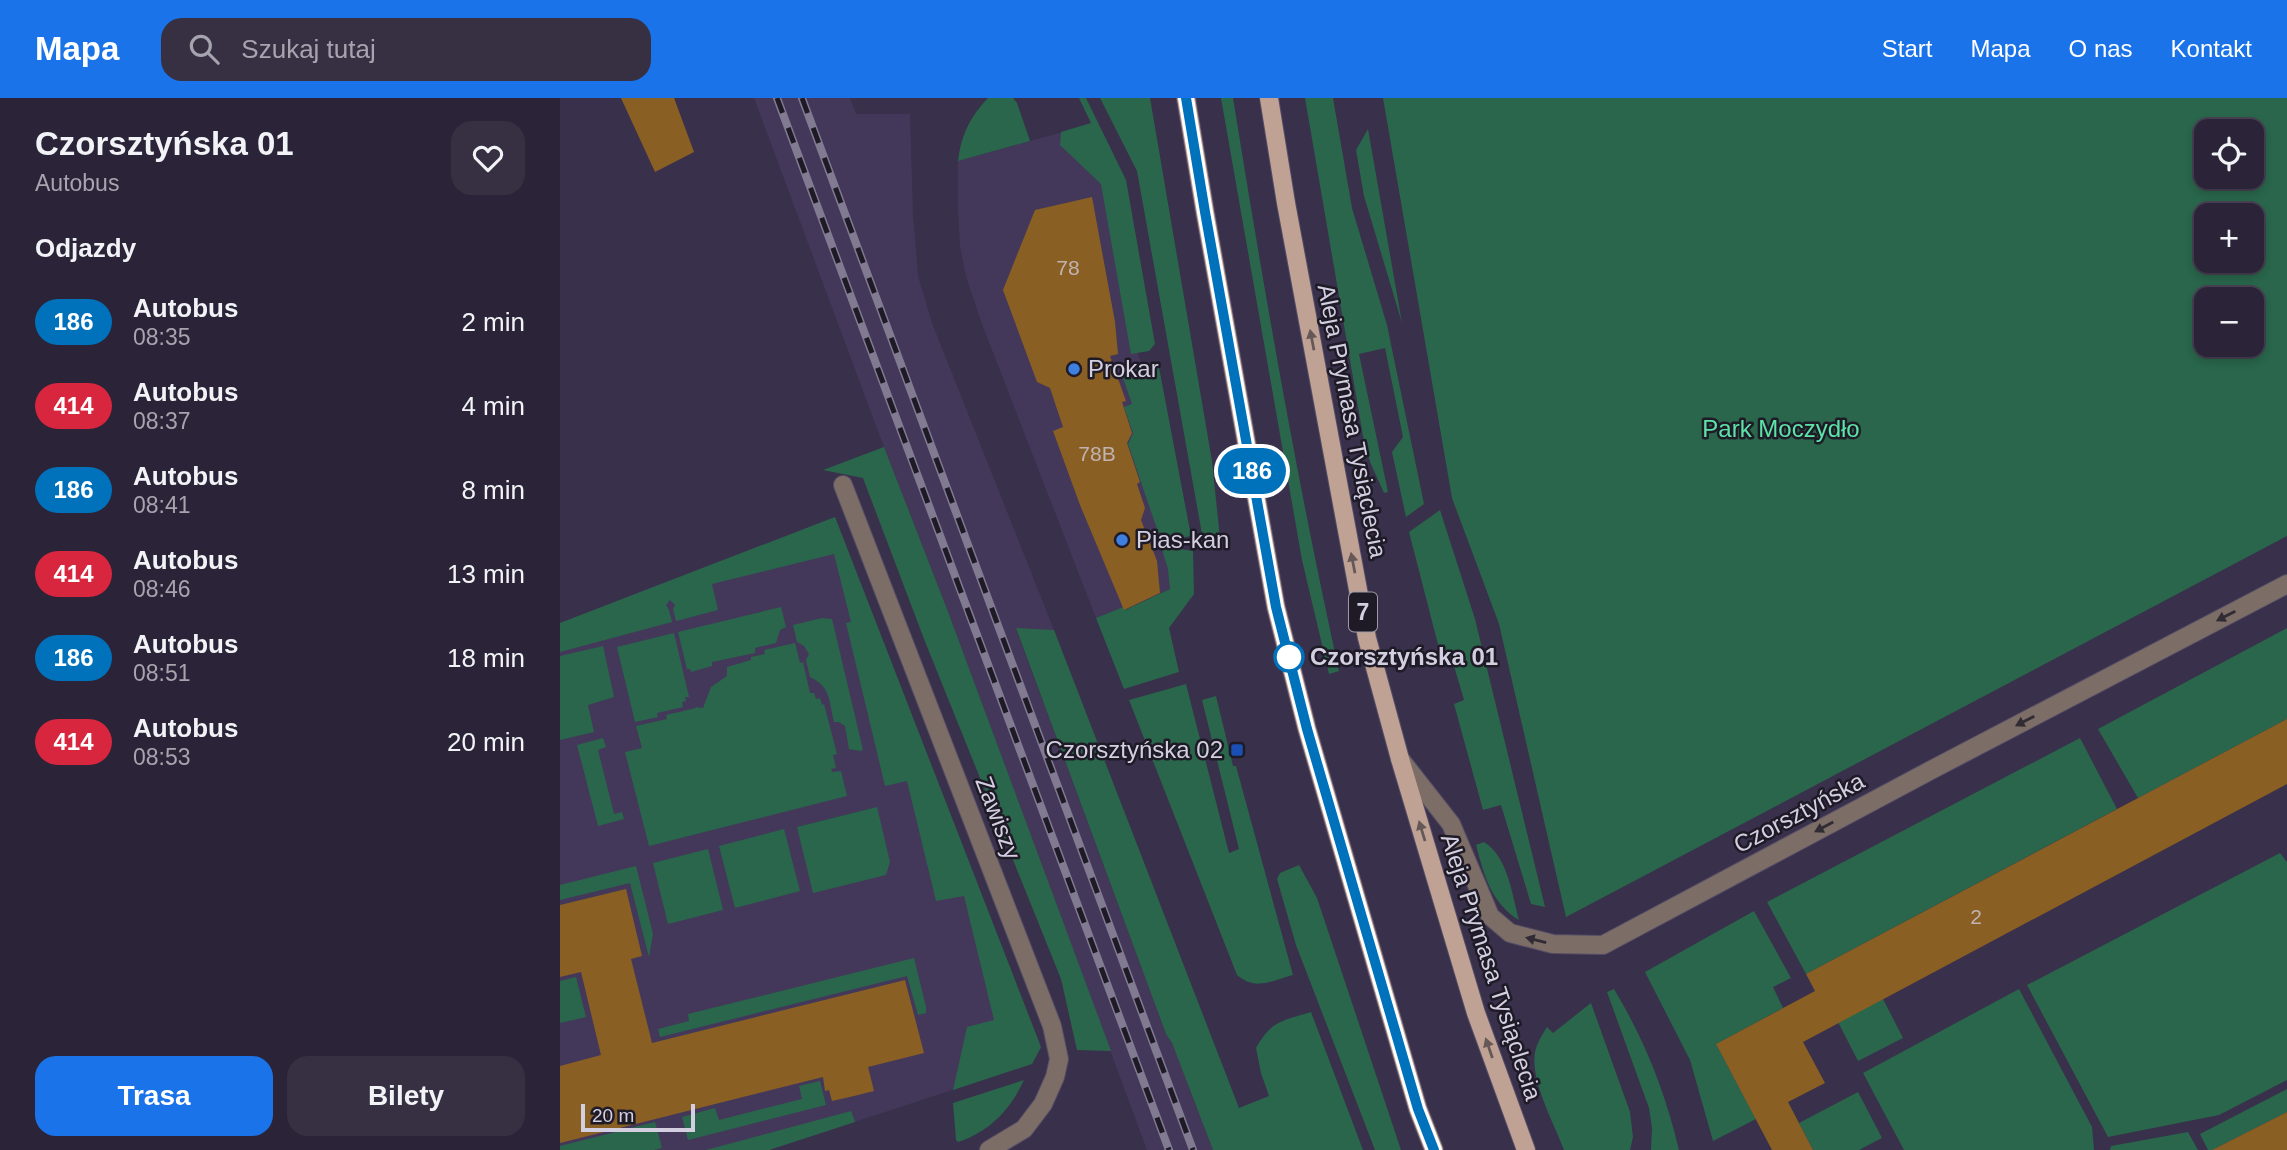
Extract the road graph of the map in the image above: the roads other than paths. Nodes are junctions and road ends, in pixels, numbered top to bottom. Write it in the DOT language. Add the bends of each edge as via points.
graph roads {
  1 [pos="1186,98"];
  2 [pos="1269,98"];
  3 [pos="843,485"];
  4 [pos="2287,584"];
  5 [pos="1400,759"];
  6 [pos="989,1150"];
  7 [pos="1434,1150"];
  8 [pos="1526,1150"];
  1 -- 7 [label="main road" via="1276,607 1307,729"];
  5 -- 2 [label="main road, Aleja Prymasa Tysiąclecia / 7, one-way" via="1367,638"];
  3 -- 6 [label="street, Zawiszy" via="1052,1026 1059,1059 1042,1104 1024,1129"];
  4 -- 5 [label="street, Czorsztyńska, one-way" via="1604,945 1553,944 1510,933 1490,916 1451,824"];
  8 -- 5 [label="main road, Aleja Prymasa Tysiąclecia / 7, one-way" via="1476,1013"];
}
